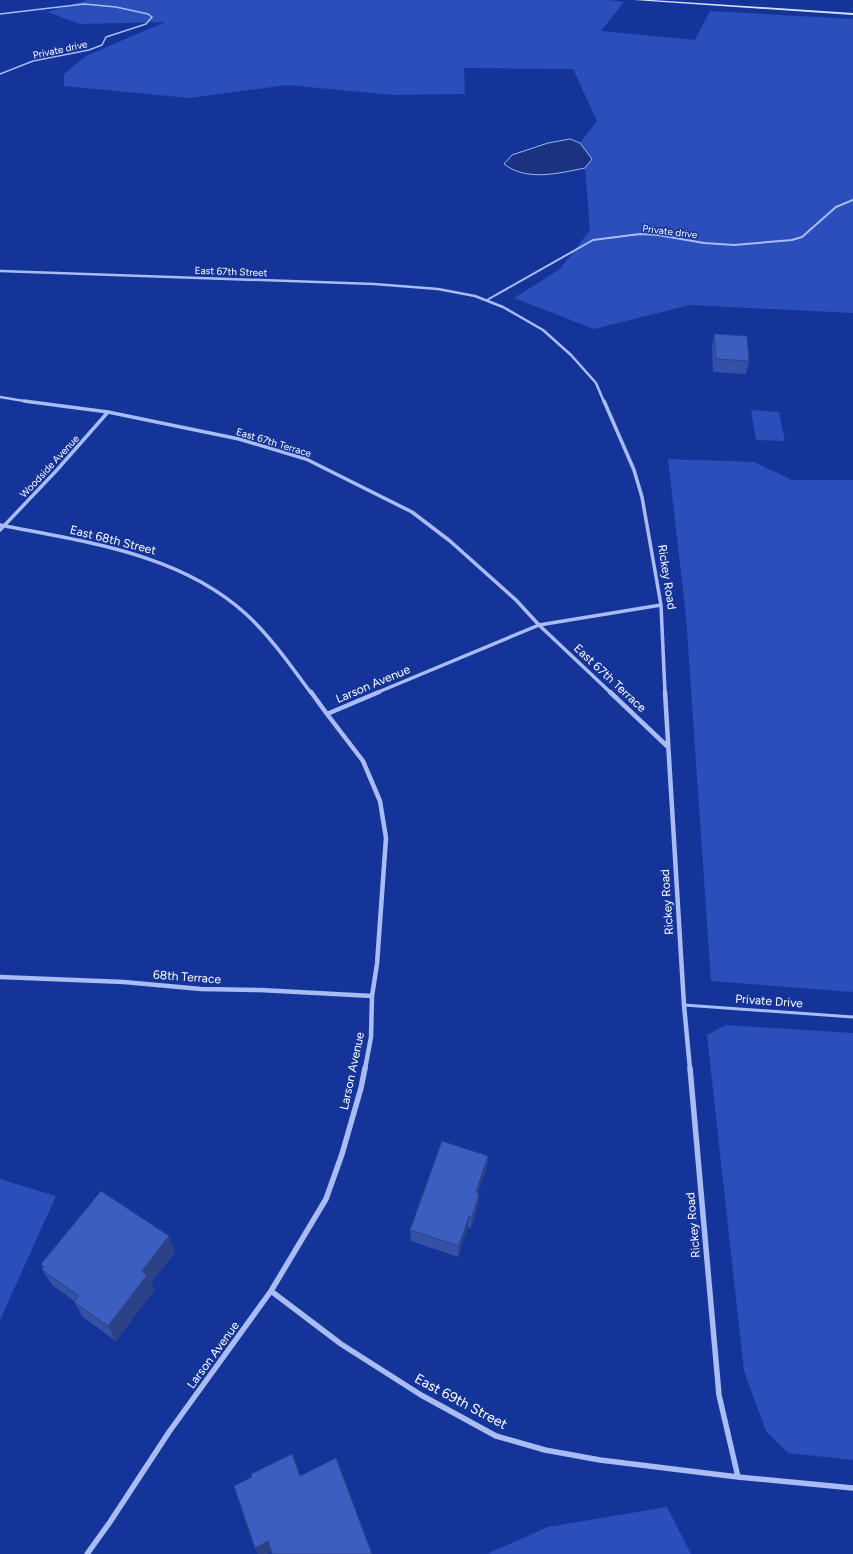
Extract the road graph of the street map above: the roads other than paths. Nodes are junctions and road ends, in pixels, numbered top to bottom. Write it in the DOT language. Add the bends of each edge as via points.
graph roads {
  1 [pos="636,0"];
  2 [pos="662,1"];
  3 [pos="0,14"];
  4 [pos="853,14"];
  5 [pos="0,74"];
  6 [pos="853,200"];
  7 [pos="0,271"];
  8 [pos="461,293"];
  9 [pos="487,300"];
  10 [pos="0,397"];
  11 [pos="108,412"];
  12 [pos="2,525"];
  13 [pos="0,530"];
  14 [pos="661,605"];
  15 [pos="539,625"];
  16 [pos="327,714"];
  17 [pos="668,746"];
  18 [pos="0,977"];
  19 [pos="372,996"];
  20 [pos="684,1005"];
  21 [pos="853,1017"];
  22 [pos="271,1291"];
  23 [pos="738,1477"];
  24 [pos="853,1488"];
  25 [pos="87,1554"];
  1 -- 2 [label="street"];
  2 -- 4 [label="street"];
  3 -- 5 [label="lane, Private drive" via="84,4 116,7 148,14 152,18 146,24 106,37 102,45 89,50 33,61"];
  6 -- 9 [label="lane, Private drive" via="836,207 802,238 792,240 734,244 704,243 658,234 640,234 593,240"];
  7 -- 8 [label="street, East 67th Street" via="374,284"];
  8 -- 9 [label="street, Rickey Road"];
  9 -- 14 [label="street, Rickey Road" via="543,330 571,355 596,383 634,470 642,497"];
  10 -- 11 [label="street, East 67th Terrace"];
  11 -- 12 [label="street, Woodside Avenue" via="56,471"];
  11 -- 15 [label="street, East 67th Terrace" via="239,439 306,459 352,481 412,512 450,541 516,600"];
  12 -- 13 [label="street, Woodside Avenue"];
  12 -- 16 [label="street, East 68th Street" via="129,552 199,580 246,615 292,668"];
  14 -- 15 [label="street"];
  14 -- 17 [label="street, Rickey Road"];
  15 -- 16 [label="street, Larson Avenue"];
  15 -- 17 [label="street, East 67th Terrace"];
  16 -- 19 [label="street, Larson Avenue" via="362,761 380,801 386,838 377,964"];
  17 -- 20 [label="street, Rickey Road"];
  18 -- 19 [label="street, 68th Terrace"];
  19 -- 22 [label="street, Larson Avenue" via="371,1037 361,1088 342,1154 326,1199"];
  20 -- 21 [label="lane, Private Drive"];
  20 -- 23 [label="street, Rickey Road" via="720,1395"];
  22 -- 23 [label="street, East 69th Street" via="341,1344 421,1395 496,1436 545,1450 600,1460"];
  22 -- 25 [label="street, Larson Avenue"];
  23 -- 24 [label="street"];
}
